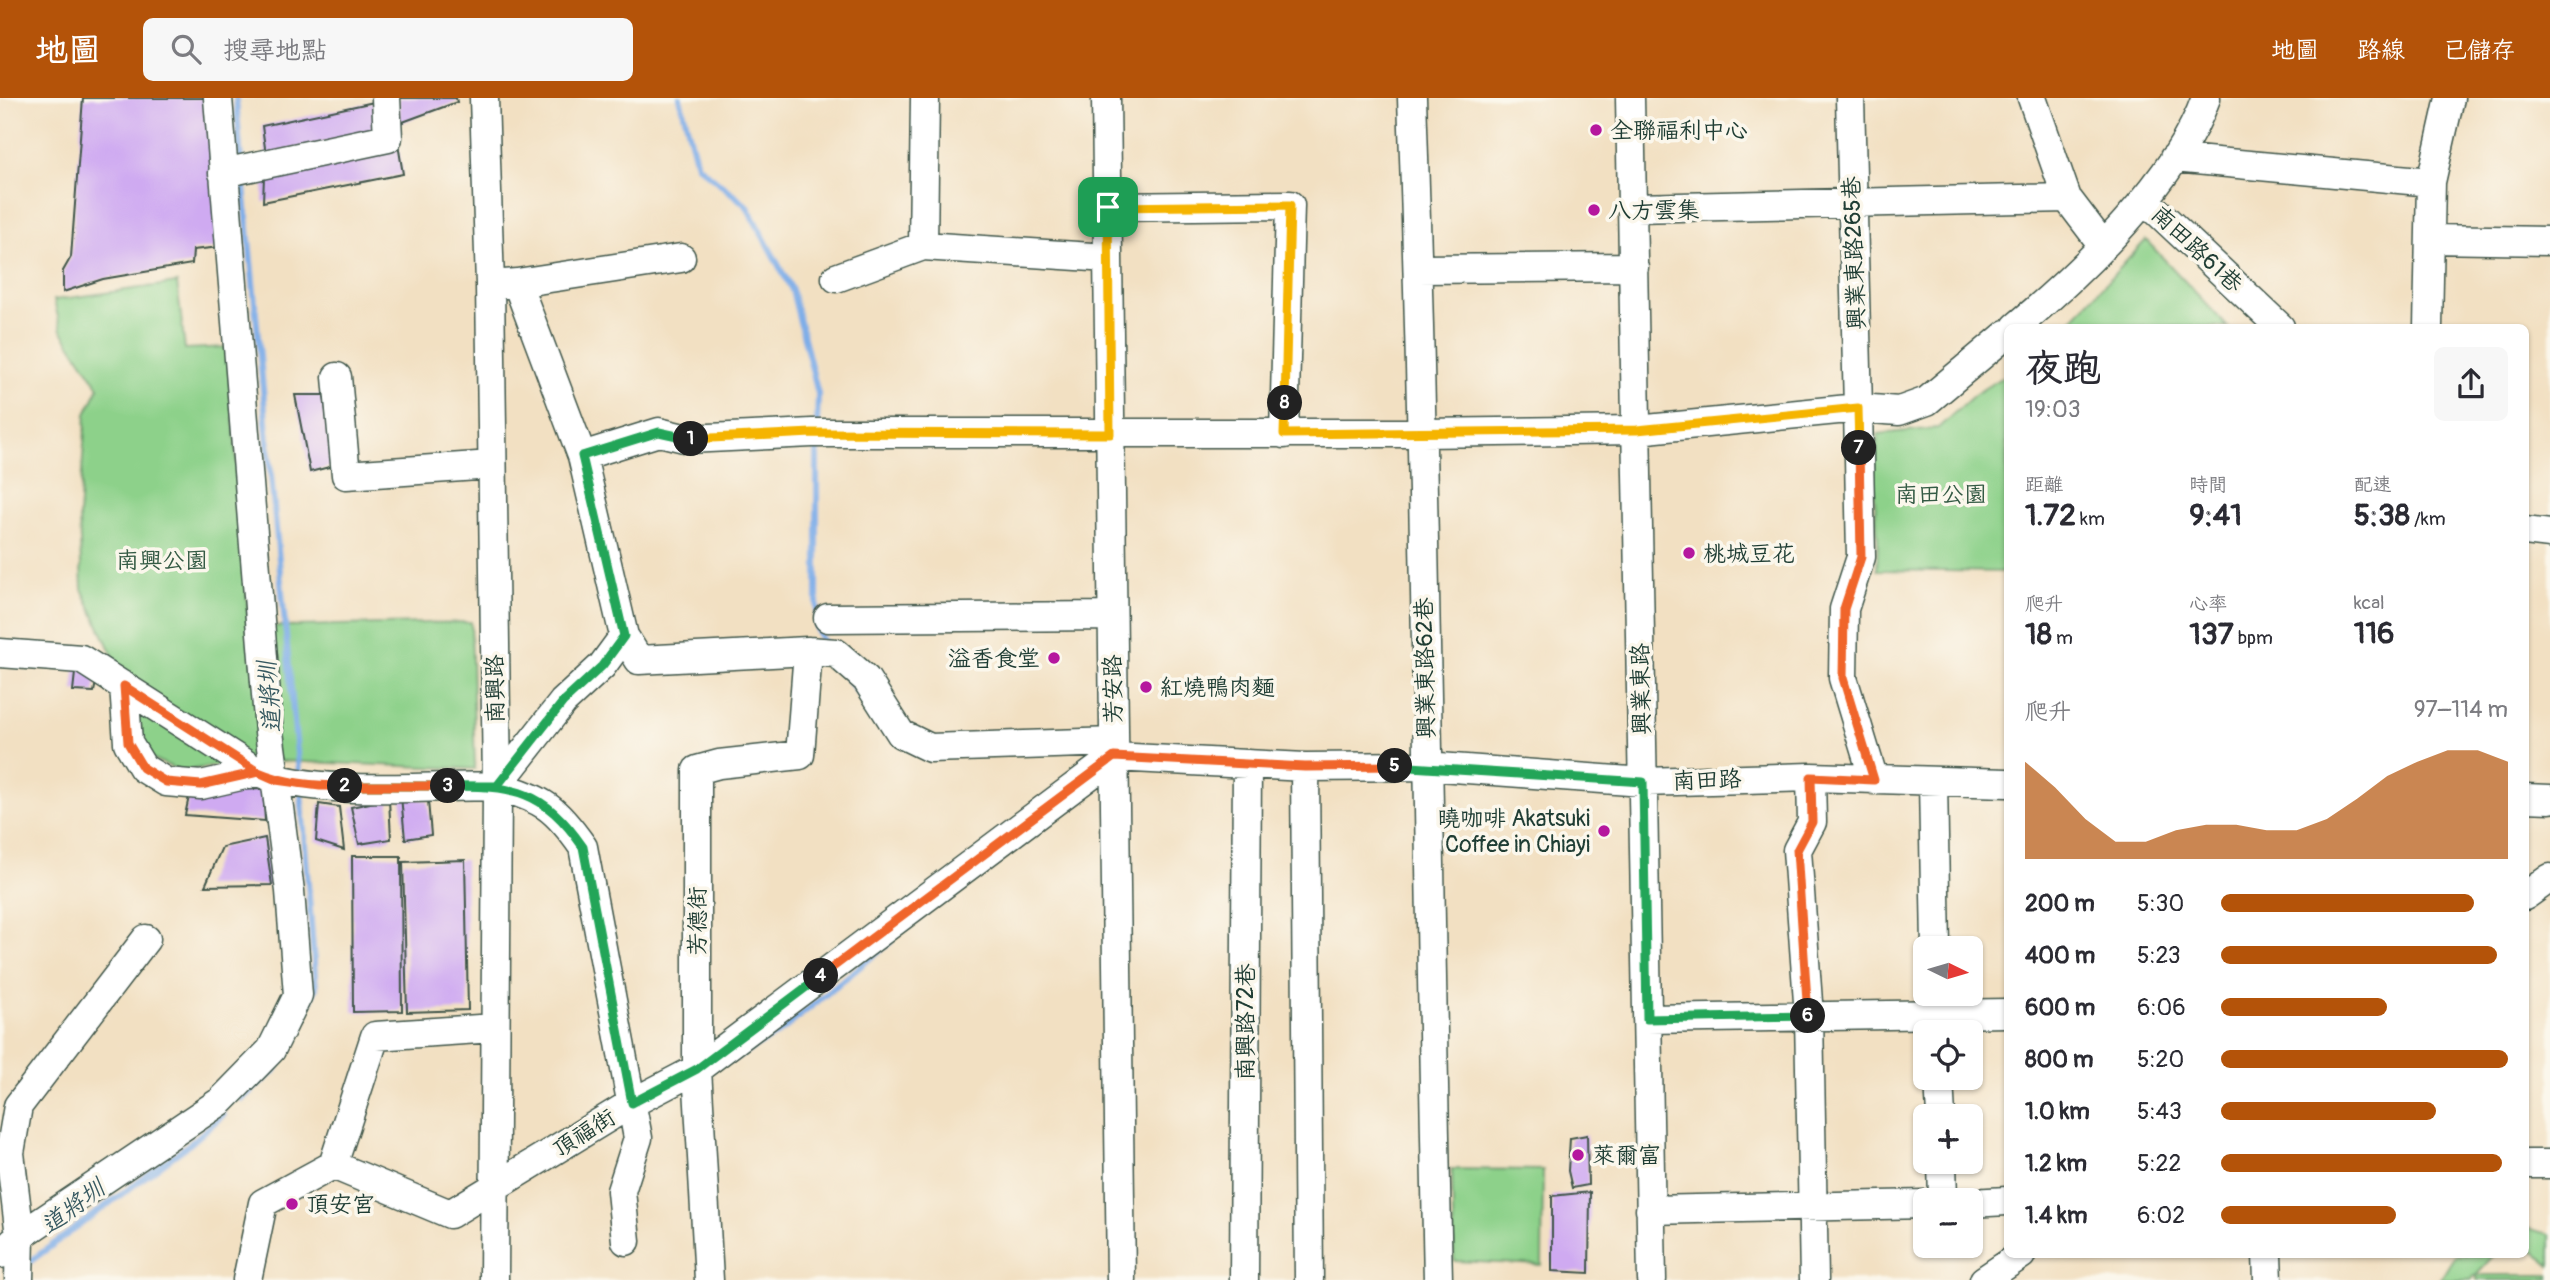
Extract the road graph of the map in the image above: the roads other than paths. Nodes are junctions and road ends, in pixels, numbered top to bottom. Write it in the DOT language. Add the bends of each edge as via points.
graph roads {
  1 [pos="218,98"];
  2 [pos="386,98"];
  3 [pos="484,98"];
  4 [pos="925,98"];
  5 [pos="1106,98"];
  6 [pos="1412,98"];
  7 [pos="1630,98"];
  8 [pos="1850,98"];
  9 [pos="2032,98"];
  10 [pos="2206,98"];
  11 [pos="2450,98"];
  12 [pos="2174,158"];
  13 [pos="223,173"];
  14 [pos="2431,182"];
  15 [pos="2067,198"];
  16 [pos="2146,201"];
  17 [pos="1852,204"];
  18 [pos="1108,207"];
  19 [pos="1634,208"];
  20 [pos="2430,239"];
  21 [pos="2550,241"];
  22 [pos="2102,244"];
  23 [pos="923,246"];
  24 [pos="681,258"];
  25 [pos="1108,258"];
  26 [pos="1634,267"];
  27 [pos="1418,269"];
  28 [pos="836,278"];
  29 [pos="503,284"];
  30 [pos="2019,324"];
  31 [pos="2277,324"];
  32 [pos="2428,324"];
  33 [pos="2004,337"];
  34 [pos="337,377"];
  35 [pos="1858,408"];
  36 [pos="1637,430"];
  37 [pos="1423,433"];
  38 [pos="1110,434"];
  39 [pos="1284,434"];
  40 [pos="582,456"];
  41 [pos="492,466"];
  42 [pos="2529,531"];
  43 [pos="2550,534"];
  44 [pos="1112,616"];
  45 [pos="828,618"];
  46 [pos="624,636"];
  47 [pos="808,651"];
  48 [pos="0,653"];
  49 [pos="124,686"];
  50 [pos="1114,750"];
  51 [pos="1247,764"];
  52 [pos="1426,766"];
  53 [pos="1305,767"];
  54 [pos="267,776"];
  55 [pos="1811,777"];
  56 [pos="1874,780"];
  57 [pos="1933,781"];
  58 [pos="1643,782"];
  59 [pos="2004,783"];
  60 [pos="497,786"];
  61 [pos="2529,798"];
  62 [pos="2550,799"];
  63 [pos="2550,878"];
  64 [pos="2529,893"];
  65 [pos="1936,936"];
  66 [pos="146,939"];
  67 [pos="2004,1013"];
  68 [pos="1938,1014"];
  69 [pos="1810,1016"];
  70 [pos="1647,1019"];
  71 [pos="494,1028"];
  72 [pos="697,1069"];
  73 [pos="632,1103"];
  74 [pos="2529,1164"];
  75 [pos="2550,1164"];
  76 [pos="333,1165"];
  77 [pos="492,1189"];
  78 [pos="2004,1201"];
  79 [pos="1983,1202"];
  80 [pos="1913,1204"];
  81 [pos="1813,1205"];
  82 [pos="1650,1210"];
  83 [pos="626,1241"];
  84 [pos="15,1258"];
  85 [pos="2017,1258"];
  86 [pos="2267,1258"];
  87 [pos="247,1280"];
  88 [pos="494,1280"];
  89 [pos="709,1280"];
  90 [pos="1121,1280"];
  91 [pos="1244,1280"];
  92 [pos="1309,1280"];
  93 [pos="1438,1280"];
  94 [pos="1651,1280"];
  95 [pos="1814,1280"];
  96 [pos="1984,1280"];
  97 [pos="2268,1280"];
  1 -- 13 [label="street"];
  2 -- 13 [label="street" via="388,138"];
  3 -- 29 [label="street, 南興路"];
  4 -- 23 [label="street"];
  5 -- 18 [label="street, 芳安路"];
  6 -- 27 [label="street, 興業東路62巷"];
  7 -- 19 [label="street, 興業東路"];
  8 -- 17 [label="street, 興業東路265巷"];
  9 -- 15 [label="street"];
  10 -- 12 [label="street" via="2197,124"];
  11 -- 14 [label="street"];
  12 -- 14 [label="street"];
  12 -- 16 [label="street"];
  13 -- 54 [label="street" via="269,732"];
  14 -- 20 [label="street"];
  15 -- 17 [label="street"];
  15 -- 22 [label="street"];
  16 -- 22 [label="street"];
  16 -- 31 [label="street, 南田路61巷"];
  17 -- 19 [label="street"];
  17 -- 35 [label="street, 興業東路265巷"];
  18 -- 25 [label="street, 芳安路"];
  18 -- 39 [label="street" via="1290,205"];
  19 -- 26 [label="street, 興業東路"];
  20 -- 21 [label="street"];
  20 -- 32 [label="street"];
  22 -- 30 [label="street"];
  23 -- 25 [label="street"];
  23 -- 28 [label="street"];
  24 -- 29 [label="street"];
  25 -- 38 [label="street, 芳安路"];
  26 -- 27 [label="street"];
  26 -- 36 [label="street, 興業東路"];
  27 -- 37 [label="street, 興業東路62巷"];
  29 -- 40 [label="street"];
  29 -- 41 [label="street, 南興路"];
  33 -- 35 [label="street" via="1927,401 1899,411"];
  34 -- 41 [label="street" via="346,475"];
  35 -- 36 [label="street"];
  35 -- 56 [label="street, 興業東路265巷" via="1861,557 1844,609 1843,678"];
  36 -- 37 [label="street"];
  36 -- 58 [label="street, 興業東路"];
  37 -- 39 [label="street"];
  37 -- 52 [label="street, 興業東路62巷"];
  38 -- 39 [label="street"];
  38 -- 40 [label="street" via="812,433 688,439 659,432"];
  38 -- 44 [label="street, 芳安路"];
  40 -- 46 [label="street"];
  41 -- 60 [label="street, 南興路"];
  42 -- 43 [label="street"];
  44 -- 45 [label="street"];
  44 -- 50 [label="street, 芳安路"];
  46 -- 47 [label="street, 南田路" via="639,660"];
  46 -- 60 [label="street" via="602,666 563,702"];
  47 -- 50 [label="street, 南田路" via="836,653 866,679 901,734 930,748"];
  47 -- 72 [label="street, 芳德街" via="800,755 697,770"];
  48 -- 49 [label="street" via="81,659"];
  49 -- 54 [label="street"];
  49 -- 54 [label="street" via="128,743 143,768 166,782 201,785"];
  50 -- 51 [label="street, 南田路"];
  50 -- 72 [label="street, 頂福街"];
  50 -- 90 [label="street, 芳安路"];
  51 -- 53 [label="street, 南田路"];
  51 -- 91 [label="street, 南興路72巷"];
  52 -- 53 [label="street, 南田路"];
  52 -- 58 [label="street, 南田路"];
  52 -- 93 [label="street, 興業東路62巷"];
  53 -- 92 [label="street"];
  54 -- 60 [label="street" via="320,786"];
  54 -- 84 [label="street" via="290,891 298,995 271,1050 221,1101"];
  55 -- 56 [label="street, 南田路"];
  55 -- 58 [label="street, 南田路"];
  55 -- 69 [label="street" via="1812,822 1797,850"];
  56 -- 57 [label="street, 南田路"];
  57 -- 59 [label="street, 南田路"];
  57 -- 65 [label="street"];
  58 -- 70 [label="street, 興業東路"];
  60 -- 71 [label="street, 南興路"];
  60 -- 73 [label="street" via="536,797 556,813 583,847"];
  61 -- 62 [label="street"];
  63 -- 64 [label="street"];
  66 -- 84 [label="street" via="18,1106 10,1153"];
  67 -- 68 [label="street"];
  68 -- 69 [label="street"];
  69 -- 70 [label="street"];
  69 -- 81 [label="street"];
  70 -- 82 [label="street, 興業東路"];
  71 -- 76 [label="street" via="374,1036"];
  71 -- 77 [label="street, 南興路"];
  72 -- 73 [label="street, 頂福街"];
  72 -- 89 [label="street, 芳德街"];
  73 -- 77 [label="street, 頂福街"];
  73 -- 83 [label="street" via="638,1138 621,1191"];
  74 -- 75 [label="street"];
  76 -- 77 [label="street, 頂福街" via="450,1214"];
  76 -- 87 [label="street" via="263,1203"];
  77 -- 88 [label="street, 南興路"];
  78 -- 79 [label="street"];
  80 -- 81 [label="street"];
  81 -- 82 [label="street"];
  81 -- 95 [label="street"];
  82 -- 94 [label="street, 興業東路"];
  85 -- 96 [label="street"];
  86 -- 97 [label="street"];
}
